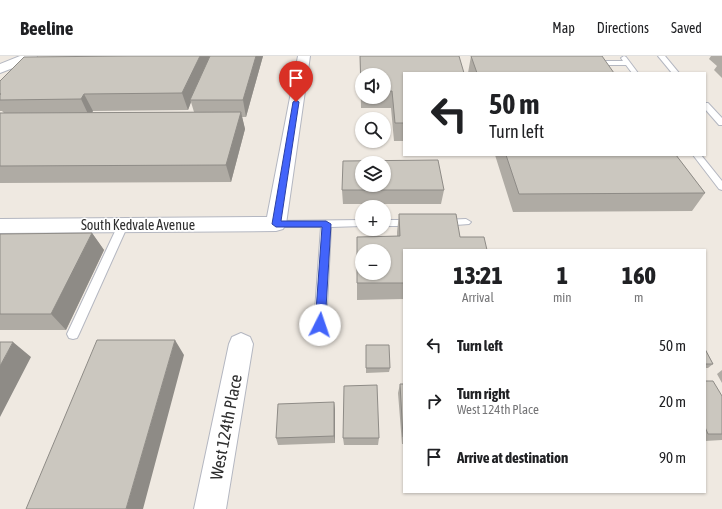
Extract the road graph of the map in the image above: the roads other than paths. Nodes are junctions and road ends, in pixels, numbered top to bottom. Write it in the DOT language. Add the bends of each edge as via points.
graph roads {
  1 [pos="31,56"];
  2 [pos="304,56"];
  3 [pos="622,56"];
  4 [pos="661,56"];
  5 [pos="589,63"];
  6 [pos="628,63"];
  7 [pos="0,70"];
  8 [pos="634,72"];
  9 [pos="675,72"];
  10 [pos="706,106"];
  11 [pos="722,123"];
  12 [pos="698,156"];
  13 [pos="722,187"];
  14 [pos="466,222"];
  15 [pos="391,223"];
  16 [pos="276,224"];
  17 [pos="326,224"];
  18 [pos="355,224"];
  19 [pos="123,225"];
  20 [pos="0,226"];
  21 [pos="320,325"];
  22 [pos="73,334"];
  23 [pos="241,344"];
  24 [pos="210,509"];
  1 -- 7 [label="street"];
  2 -- 16 [label="street"];
  3 -- 6 [label="lane"];
  4 -- 9 [label="lane"];
  5 -- 6 [label="lane"];
  6 -- 8 [label="lane"];
  10 -- 11 [label="lane"];
  12 -- 13 [label="lane"];
  14 -- 15 [label="lane"];
  16 -- 17 [label="lane"];
  16 -- 19 [label="street, South Kedvale Avenue"];
  17 -- 18 [label="lane"];
  17 -- 21 [label="lane"];
  19 -- 20 [label="street, South Kedvale Avenue"];
  19 -- 22 [label="lane"];
  23 -- 24 [label="street, West 124th Place"];
}
